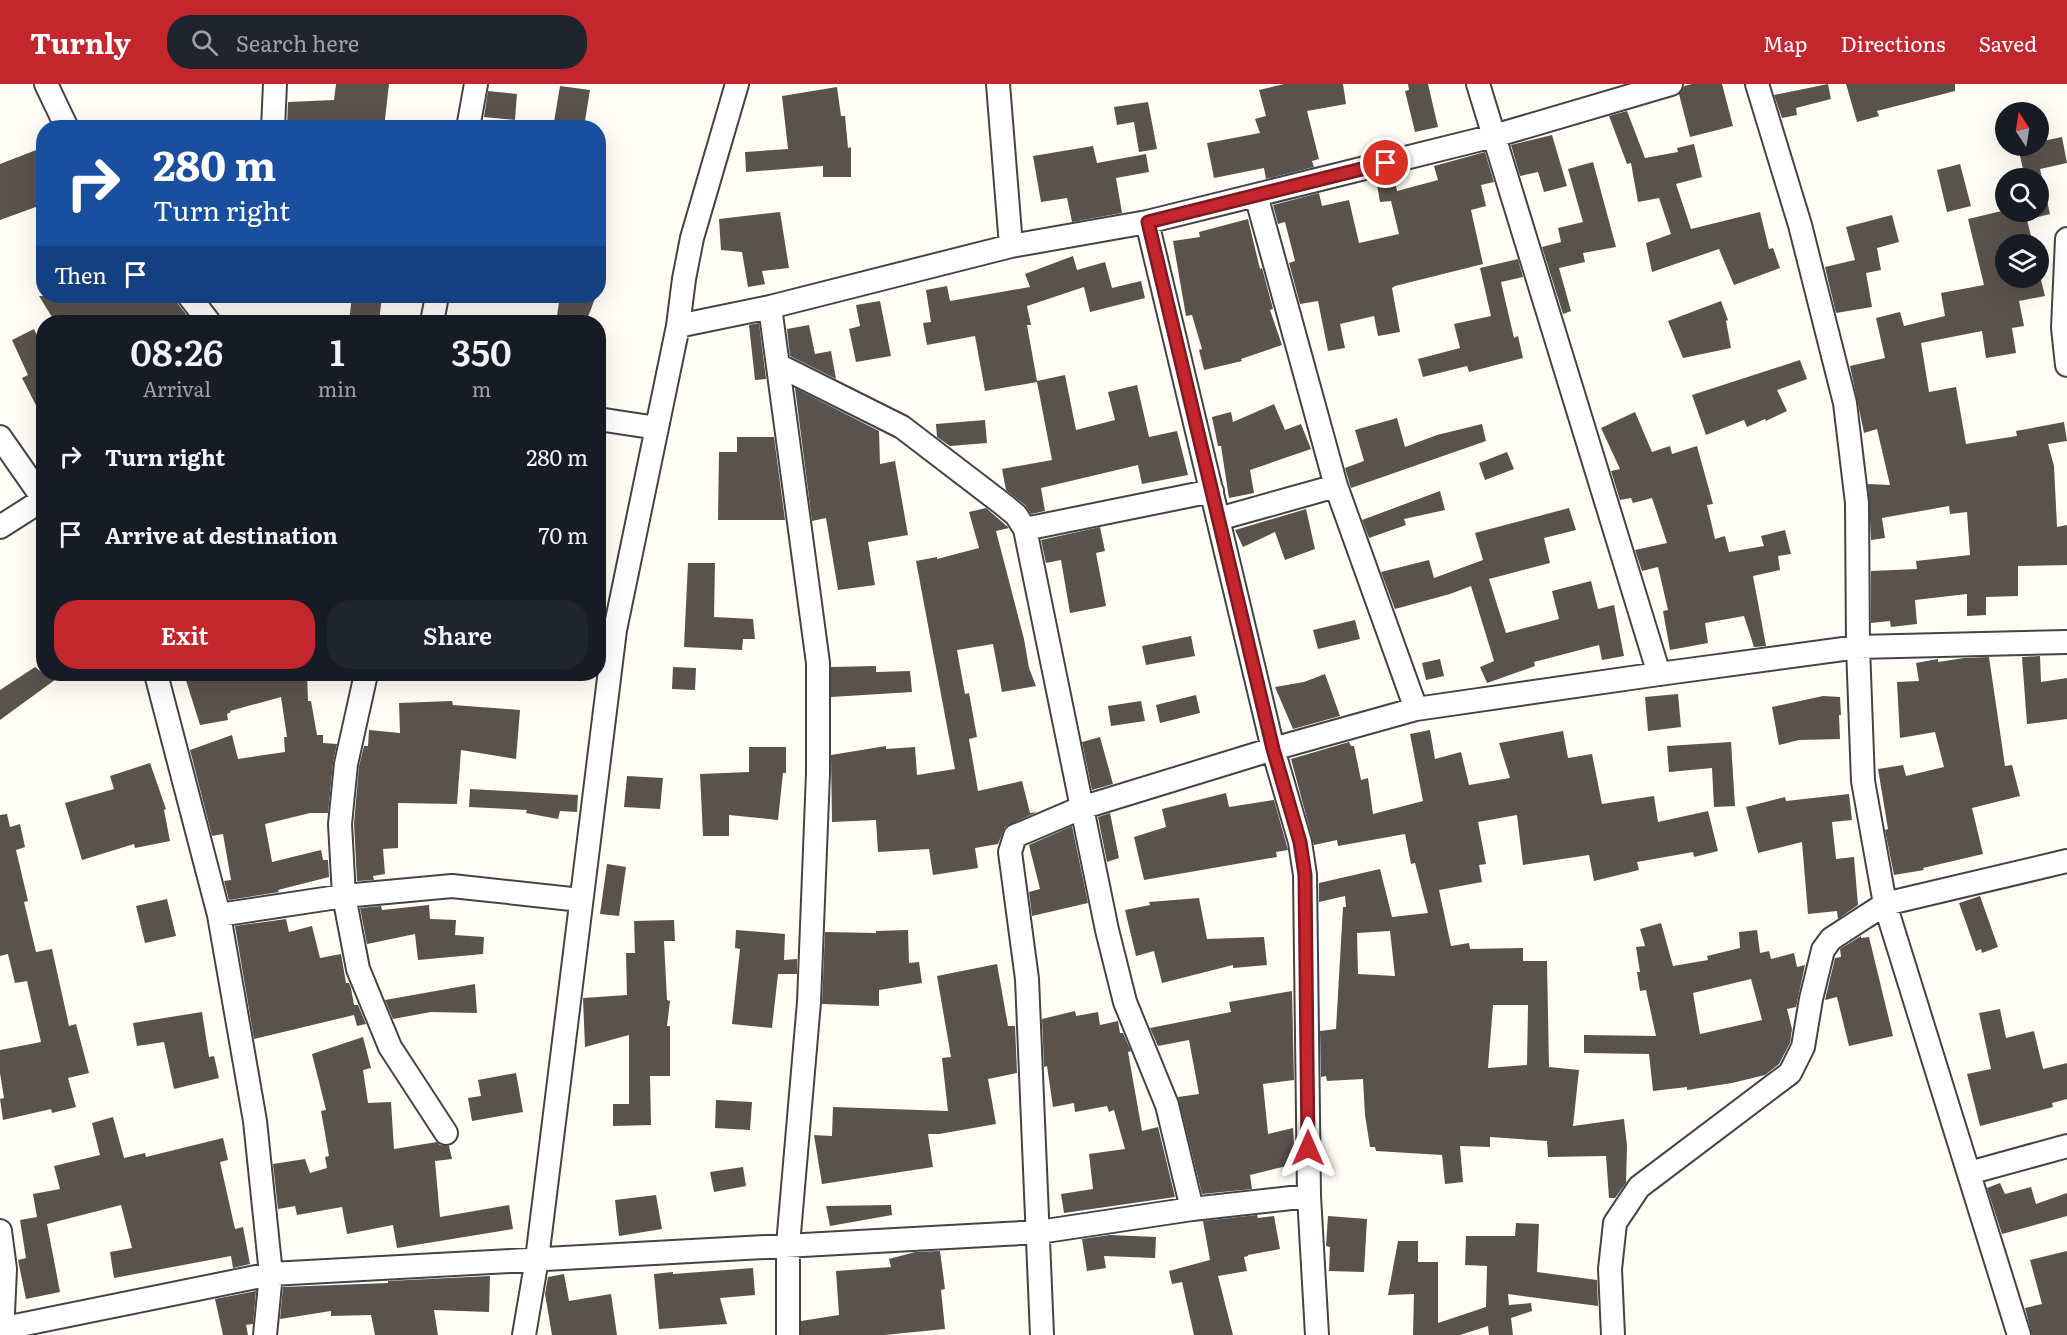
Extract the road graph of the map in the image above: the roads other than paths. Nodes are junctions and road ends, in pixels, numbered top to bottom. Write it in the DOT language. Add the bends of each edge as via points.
graph roads {
  1 [pos="46,84"];
  2 [pos="275,84"];
  3 [pos="476,84"];
  4 [pos="737,84"];
  5 [pos="998,84"];
  6 [pos="1478,84"];
  7 [pos="1671,84"];
  8 [pos="1757,84"];
  9 [pos="63,120"];
  10 [pos="273,120"];
  11 [pos="469,120"];
  12 [pos="1494,136"];
  13 [pos="1256,195"];
  14 [pos="1148,222"];
  15 [pos="2067,239"];
  16 [pos="1011,246"];
  17 [pos="194,303"];
  18 [pos="770,308"];
  19 [pos="204,315"];
  20 [pos="678,326"];
  21 [pos="778,365"];
  22 [pos="2067,365"];
  23 [pos="606,420"];
  24 [pos="657,428"];
  25 [pos="0,437"];
  26 [pos="1336,486"];
  27 [pos="36,489"];
  28 [pos="1212,491"];
  29 [pos="36,504"];
  30 [pos="1218,519"];
  31 [pos="0,527"];
  32 [pos="1024,529"];
  33 [pos="2067,642"];
  34 [pos="1858,647"];
  35 [pos="1659,674"];
  36 [pos="158,681"];
  37 [pos="364,681"];
  38 [pos="1416,709"];
  39 [pos="1273,749"];
  40 [pos="1081,807"];
  41 [pos="2067,861"];
  42 [pos="344,896"];
  43 [pos="581,900"];
  44 [pos="1885,904"];
  45 [pos="219,915"];
  46 [pos="446,1133"];
  47 [pos="2067,1146"];
  48 [pos="1969,1173"];
  49 [pos="1309,1196"];
  50 [pos="1192,1209"];
  51 [pos="0,1231"];
  52 [pos="1039,1232"];
  53 [pos="788,1245"];
  54 [pos="537,1259"];
  55 [pos="271,1274"];
  56 [pos="1,1331"];
  57 [pos="266,1335"];
  58 [pos="524,1335"];
  59 [pos="788,1335"];
  60 [pos="1042,1335"];
  61 [pos="1317,1335"];
  62 [pos="1613,1335"];
  63 [pos="2019,1335"];
  1 -- 9 [label="street"];
  2 -- 10 [label="street"];
  3 -- 11 [label="street"];
  4 -- 20 [label="street" via="692,238"];
  5 -- 16 [label="street"];
  6 -- 12 [label="street"];
  7 -- 12 [label="street"];
  8 -- 34 [label="street" via="1800,225 1845,403 1857,502"];
  12 -- 13 [label="street"];
  12 -- 35 [label="street"];
  13 -- 14 [label="street"];
  13 -- 26 [label="street"];
  14 -- 16 [label="street"];
  14 -- 28 [label="street"];
  15 -- 22 [label="street" via="2063,328"];
  16 -- 18 [label="street"];
  17 -- 19 [label="street"];
  18 -- 20 [label="street"];
  18 -- 21 [label="street"];
  20 -- 24 [label="street"];
  21 -- 32 [label="street" via="902,427 1016,515"];
  21 -- 53 [label="street" via="818,663 809,1002"];
  23 -- 24 [label="street"];
  24 -- 43 [label="street" via="615,630"];
  25 -- 27 [label="street"];
  26 -- 30 [label="street"];
  26 -- 38 [label="street"];
  28 -- 30 [label="street"];
  28 -- 32 [label="street"];
  29 -- 31 [label="street"];
  30 -- 39 [label="street"];
  32 -- 40 [label="street"];
  33 -- 34 [label="street"];
  34 -- 35 [label="street"];
  34 -- 44 [label="street" via="1863,781"];
  35 -- 38 [label="street"];
  36 -- 45 [label="street"];
  37 -- 42 [label="street" via="346,764 340,824"];
  38 -- 39 [label="street"];
  39 -- 40 [label="street"];
  39 -- 49 [label="street" via="1300,842 1305,875"];
  40 -- 50 [label="street" via="1125,1002 1167,1105"];
  40 -- 52 [label="street" via="1015,836 1010,852 1027,979"];
  41 -- 44 [label="street"];
  42 -- 43 [label="street" via="452,886"];
  42 -- 45 [label="street"];
  42 -- 46 [label="street" via="358,969 390,1047"];
  43 -- 54 [label="street"];
  44 -- 48 [label="street"];
  44 -- 62 [label="street" via="1831,939 1822,950 1803,1047 1790,1073 1639,1187 1615,1223 1610,1269"];
  45 -- 55 [label="street" via="255,1121"];
  47 -- 48 [label="street"];
  48 -- 63 [label="street"];
  49 -- 50 [label="street"];
  49 -- 61 [label="street"];
  50 -- 52 [label="street"];
  51 -- 56 [label="street" via="5,1269"];
  52 -- 53 [label="street"];
  52 -- 60 [label="street"];
  53 -- 54 [label="street"];
  53 -- 59 [label="street"];
  54 -- 55 [label="street"];
  54 -- 58 [label="street"];
  55 -- 56 [label="street"];
  55 -- 57 [label="street"];
}
